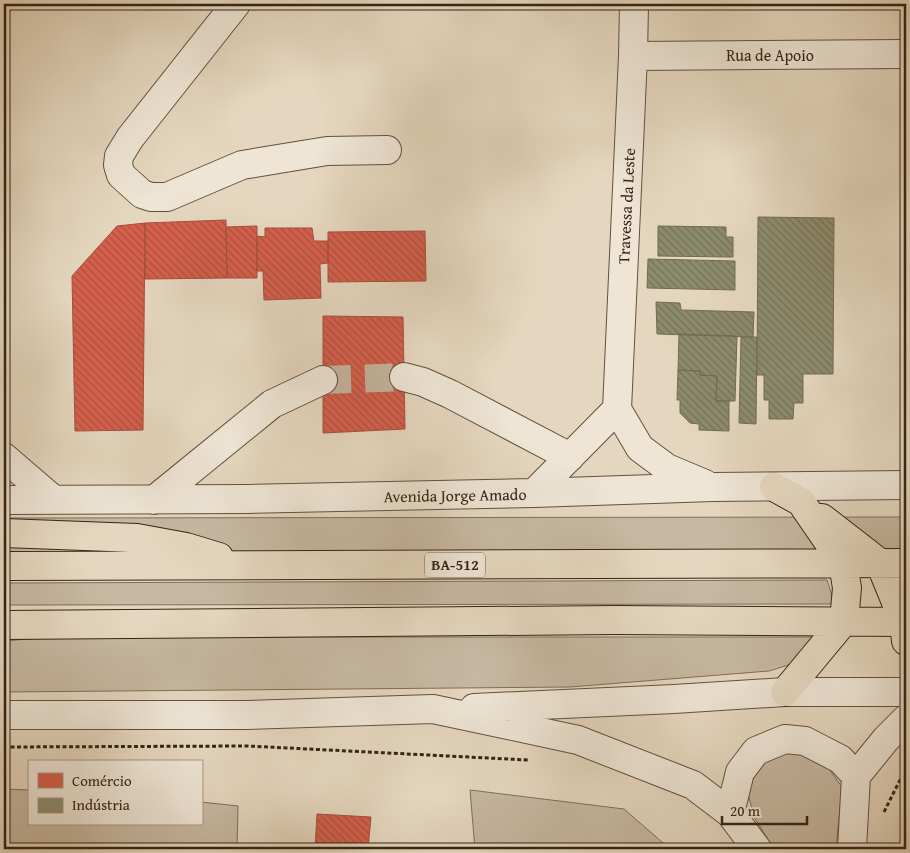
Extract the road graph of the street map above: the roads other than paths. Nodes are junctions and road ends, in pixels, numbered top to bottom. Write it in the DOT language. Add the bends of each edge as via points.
graph roads {
  1 [pos="236,4"];
  2 [pos="634,4"];
  3 [pos="906,54"];
  4 [pos="634,56"];
  5 [pos="387,150"];
  6 [pos="404,377"];
  7 [pos="323,380"];
  8 [pos="616,409"];
  9 [pos="4,457"];
  10 [pos="570,457"];
  11 [pos="906,485"];
  12 [pos="713,487"];
  13 [pos="774,487"];
  14 [pos="534,494"];
  15 [pos="4,500"];
  16 [pos="54,500"];
  17 [pos="154,500"];
  18 [pos="801,502"];
  19 [pos="4,533"];
  20 [pos="843,563"];
  21 [pos="880,563"];
  22 [pos="906,563"];
  23 [pos="4,566"];
  24 [pos="246,566"];
  25 [pos="844,621"];
  26 [pos="4,625"];
  27 [pos="906,628"];
  28 [pos="785,692"];
  29 [pos="906,692"];
  30 [pos="433,709"];
  31 [pos="4,715"];
  32 [pos="906,720"];
  33 [pos="856,776"];
  34 [pos="730,813"];
  35 [pos="756,849"];
  36 [pos="852,849"];
  1 -- 5 [label="street" via="130,138 119,156 121,175 142,194 151,198 167,197 242,165 327,151"];
  2 -- 4 [label="street, Travessa da Leste"];
  3 -- 4 [label="street, Rua de Apoio"];
  4 -- 8 [label="street, Travessa da Leste"];
  6 -- 10 [label="street" via="450,394"];
  7 -- 17 [label="street" via="272,404"];
  8 -- 10 [label="street"];
  8 -- 12 [label="street" via="640,448 667,468"];
  9 -- 16 [label="street"];
  10 -- 14 [label="street"];
  11 -- 13 [label="street, Avenida Jorge Amado"];
  12 -- 13 [label="street, Avenida Jorge Amado"];
  12 -- 14 [label="street, Avenida Jorge Amado"];
  13 -- 18 [label="main road"];
  14 -- 17 [label="street, Avenida Jorge Amado"];
  15 -- 16 [label="street, Avenida Jorge Amado"];
  16 -- 17 [label="street, Avenida Jorge Amado"];
  18 -- 20 [label="main road"];
  18 -- 21 [label="main road"];
  19 -- 24 [label="main road" via="137,538 186,548"];
  20 -- 21 [label="main road, BA-512"];
  20 -- 24 [label="main road, BA-512"];
  20 -- 25 [label="main road" via="847,588"];
  21 -- 22 [label="main road, BA-512"];
  21 -- 27 [label="main road"];
  23 -- 24 [label="main road, BA-512"];
  25 -- 26 [label="main road"];
  25 -- 27 [label="main road"];
  25 -- 28 [label="main road"];
  28 -- 29 [label="street"];
  28 -- 30 [label="street"];
  30 -- 31 [label="street" via="246,715"];
  30 -- 34 [label="street" via="578,740 693,785"];
  32 -- 33 [label="street"];
  33 -- 34 [label="street" via="840,759 805,741 785,739 756,751 740,772"];
  33 -- 36 [label="street"];
  34 -- 35 [label="street"];
}
